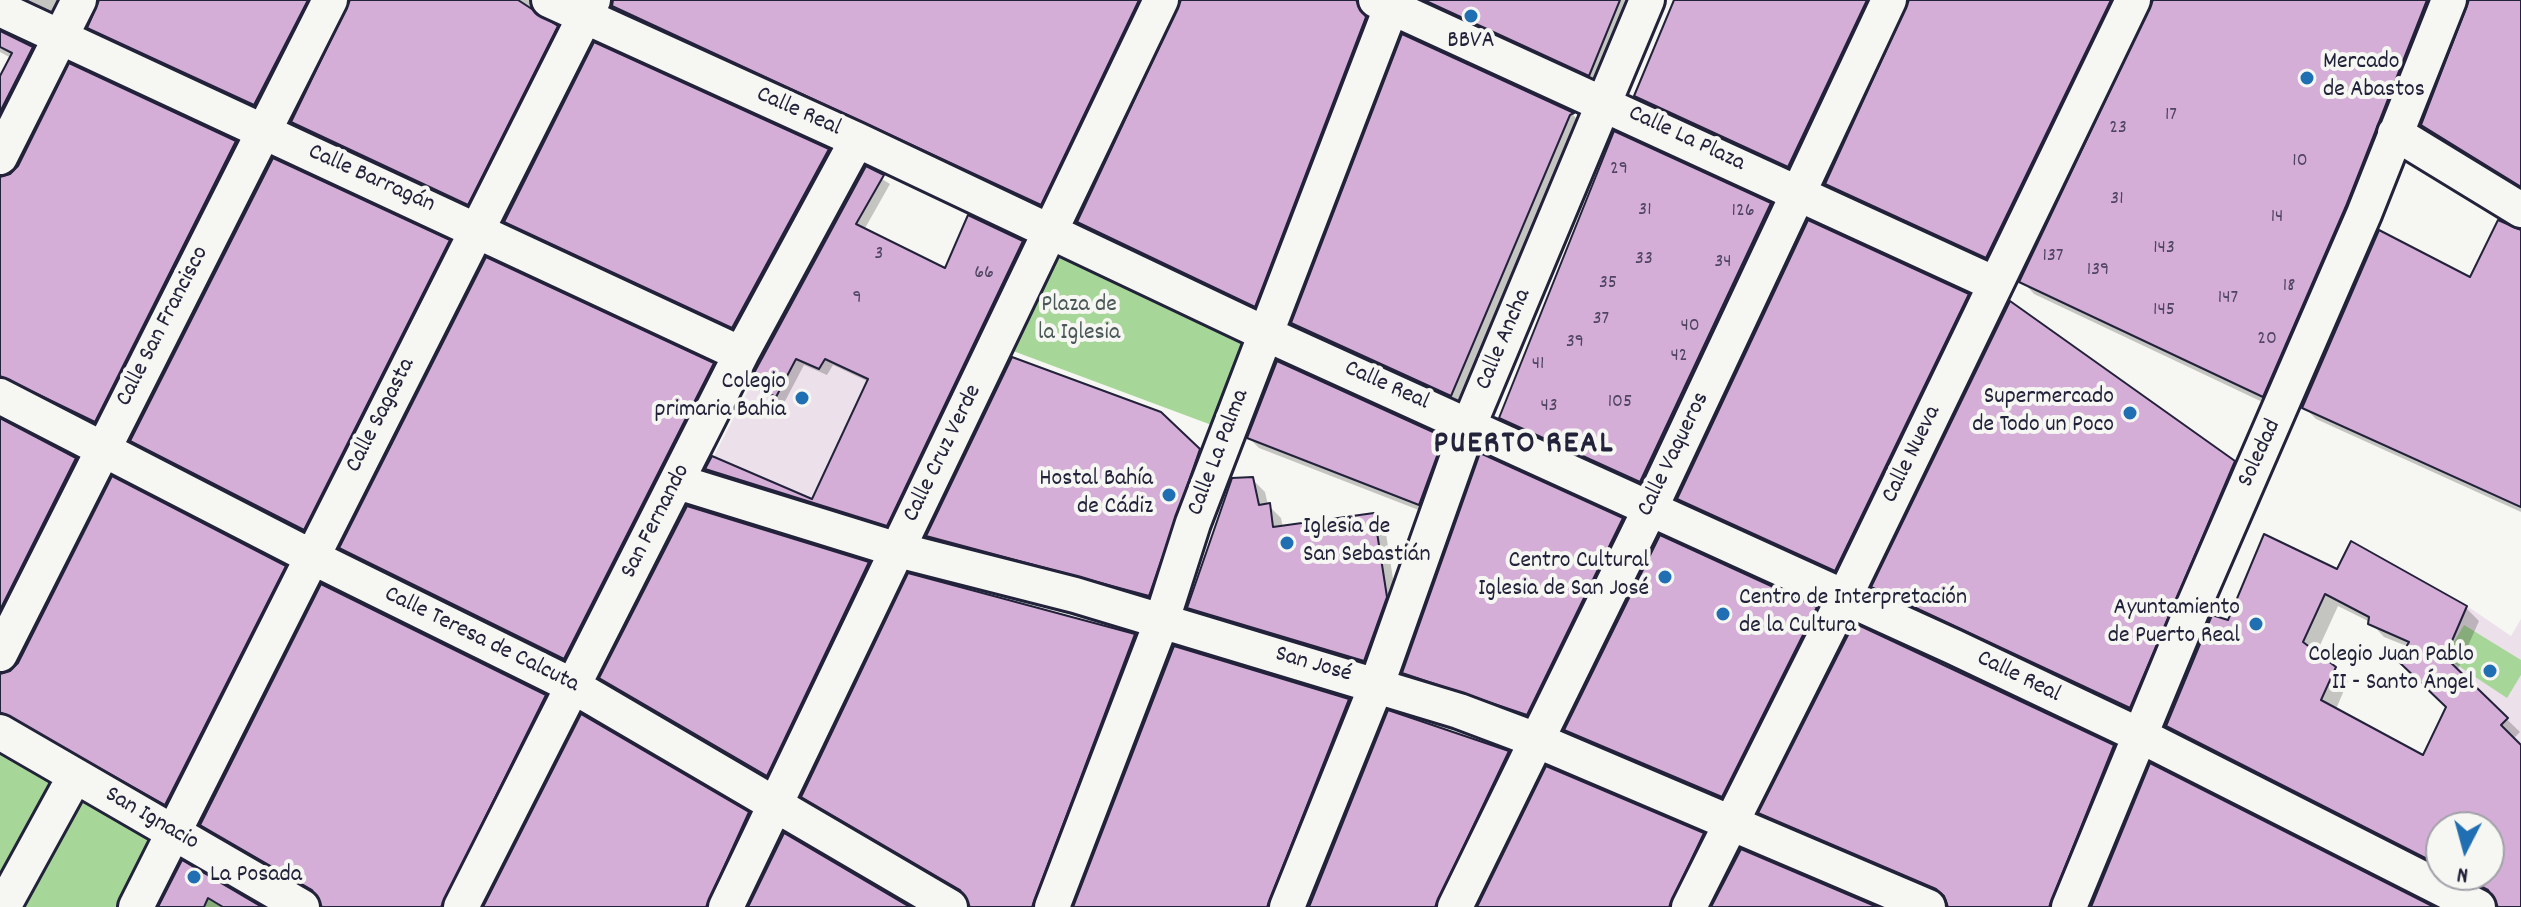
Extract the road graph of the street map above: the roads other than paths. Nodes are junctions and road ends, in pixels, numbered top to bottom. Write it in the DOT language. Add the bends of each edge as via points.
graph roads {
  1 [pos="79,0"];
  2 [pos="330,0"];
  3 [pos="549,0"];
  4 [pos="1161,0"];
  5 [pos="1647,0"];
  6 [pos="1889,0"];
  7 [pos="2133,0"];
  8 [pos="2449,0"];
  9 [pos="1387,2"];
  10 [pos="589,8"];
  11 [pos="0,9"];
  12 [pos="61,38"];
  13 [pos="1606,103"];
  14 [pos="263,131"];
  15 [pos="2395,133"];
  16 [pos="857,140"];
  17 [pos="0,157"];
  18 [pos="1800,193"];
  19 [pos="2521,210"];
  20 [pos="479,229"];
  21 [pos="1052,233"];
  22 [pos="1995,284"];
  23 [pos="1266,334"];
  24 [pos="741,354"];
  25 [pos="0,396"];
  26 [pos="1469,425"];
  27 [pos="102,451"];
  28 [pos="678,482"];
  29 [pos="1650,509"];
  30 [pos="898,550"];
  31 [pos="310,556"];
  32 [pos="1845,596"];
  33 [pos="1161,623"];
  34 [pos="0,654"];
  35 [pos="1377,684"];
  36 [pos="573,686"];
  37 [pos="0,732"];
  38 [pos="2139,735"];
  39 [pos="1536,740"];
  40 [pos="75,776"];
  41 [pos="776,803"];
  42 [pos="1731,822"];
  43 [pos="172,832"];
  44 [pos="3,907"];
  45 [pos="136,907"];
  46 [pos="302,907"];
  47 [pos="461,907"];
  48 [pos="726,907"];
  49 [pos="950,907"];
  50 [pos="1052,907"];
  51 [pos="1287,907"];
  52 [pos="1455,907"];
  53 [pos="1689,907"];
  54 [pos="1928,907"];
  55 [pos="2069,907"];
  56 [pos="2478,907"];
  1 -- 12 [label="street"];
  2 -- 14 [label="street, Calle San Francisco"];
  3 -- 10 [label="street, Calle Real"];
  4 -- 21 [label="street, Calle Cruz Verde"];
  5 -- 13 [label="street, Calle Ancha"];
  6 -- 18 [label="street, Calle Vaqueros"];
  7 -- 22 [label="street, Calle Nueva"];
  8 -- 15 [label="street, Soledad"];
  9 -- 13 [label="street, Calle La Plaza"];
  9 -- 23 [label="street, Calle La Palma"];
  10 -- 16 [label="street, Calle Real"];
  10 -- 20 [label="street, Calle Sagasta"];
  11 -- 12 [label="street, Calle Barragán"];
  12 -- 14 [label="street, Calle Barragán"];
  12 -- 17 [label="street"];
  13 -- 18 [label="street, Calle La Plaza"];
  13 -- 26 [label="street, Calle Ancha"];
  14 -- 20 [label="street, Calle Barragán"];
  14 -- 27 [label="street, Calle San Francisco"];
  15 -- 19 [label="street"];
  15 -- 38 [label="street, Soledad" via="2283,407"];
  16 -- 21 [label="street, Calle Real"];
  16 -- 24 [label="street, San Fernando"];
  18 -- 22 [label="street, Calle La Plaza"];
  18 -- 29 [label="street, Calle Vaqueros"];
  20 -- 24 [label="street, Calle Barragán"];
  20 -- 31 [label="street, Calle Sagasta"];
  21 -- 23 [label="street, Calle Real"];
  21 -- 30 [label="street, Calle Cruz Verde"];
  22 -- 32 [label="street, Calle Nueva"];
  23 -- 26 [label="street, Calle Real"];
  23 -- 33 [label="street, Calle La Palma" via="1193,523"];
  24 -- 28 [label="street, San Fernando"];
  25 -- 27 [label="street, Calle Teresa de Calcuta"];
  26 -- 29 [label="street, Calle Real"];
  26 -- 35 [label="street, Calle Ancha"];
  27 -- 31 [label="street, Calle Teresa de Calcuta"];
  27 -- 34 [label="street, Calle San Francisco"];
  28 -- 30 [label="street, San José"];
  28 -- 36 [label="street, San Fernando"];
  29 -- 32 [label="street, Calle Real"];
  29 -- 39 [label="street, Calle Vaqueros"];
  30 -- 33 [label="street, San José"];
  30 -- 41 [label="street, Calle Cruz Verde"];
  31 -- 36 [label="street, Calle Teresa de Calcuta"];
  31 -- 43 [label="street, Calle Sagasta"];
  32 -- 38 [label="street, Calle Real"];
  32 -- 42 [label="street, Calle Nueva"];
  33 -- 35 [label="street, San José"];
  33 -- 50 [label="street, Calle La Palma"];
  35 -- 39 [label="street, San José"];
  35 -- 51 [label="street, Calle Ancha"];
  36 -- 41 [label="street, Calle Teresa de Calcuta"];
  36 -- 47 [label="street, San Fernando"];
  37 -- 40 [label="street, San Ignacio"];
  38 -- 55 [label="street, Soledad"];
  38 -- 56 [label="street, Calle Real"];
  39 -- 42 [label="street, San José"];
  39 -- 52 [label="street, Calle Vaqueros"];
  40 -- 43 [label="street, San Ignacio"];
  40 -- 44 [label="street"];
  41 -- 48 [label="street, Calle Cruz Verde"];
  41 -- 49 [label="street, Calle Teresa de Calcuta"];
  42 -- 53 [label="street, Calle Nueva"];
  42 -- 54 [label="street, San José"];
  43 -- 45 [label="street, Calle Sagasta"];
  43 -- 46 [label="street, San Ignacio"];
}
